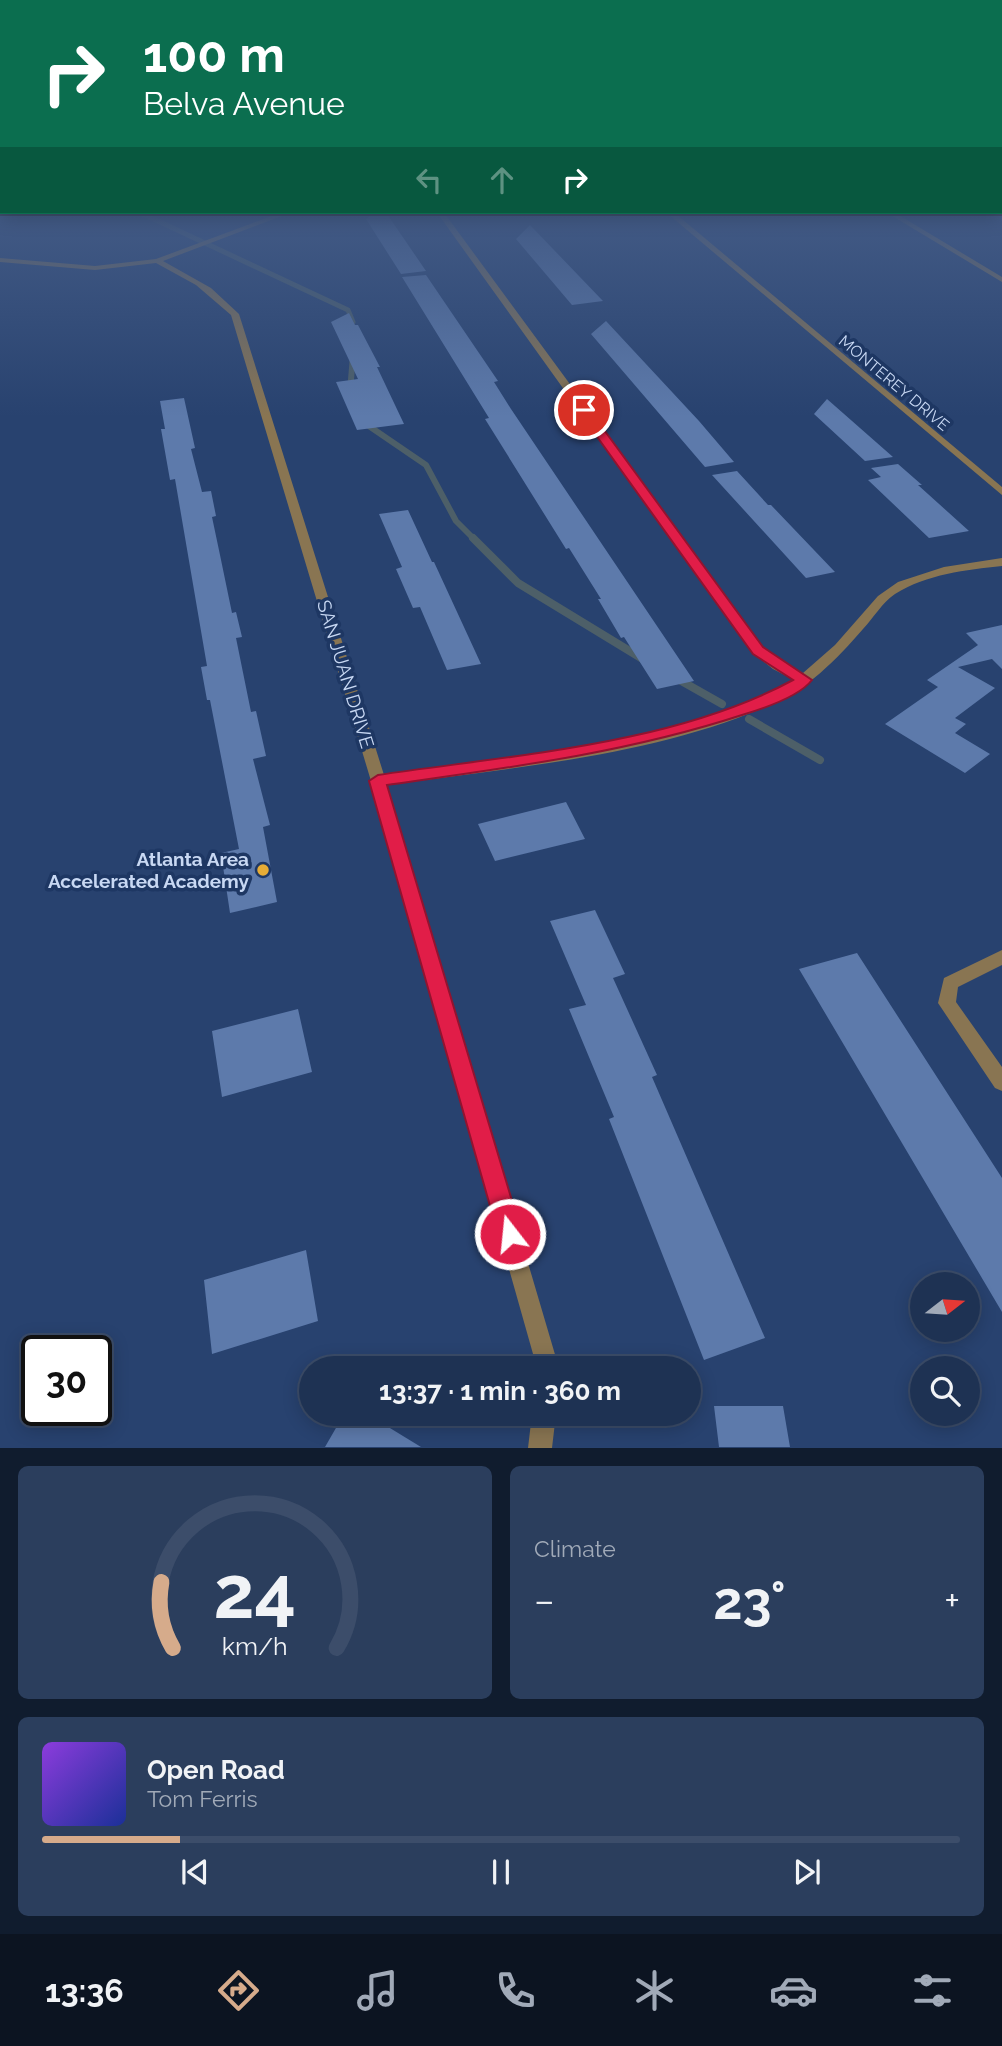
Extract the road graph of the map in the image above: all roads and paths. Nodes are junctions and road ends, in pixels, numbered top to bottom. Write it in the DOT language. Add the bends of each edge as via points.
graph roads {
  1 [pos="199,282"];
  2 [pos="490,282"];
  3 [pos="751,282"];
  4 [pos="1002,492"];
  5 [pos="1002,562"];
  6 [pos="805,680"];
  7 [pos="378,781"];
  8 [pos="1002,957"];
  9 [pos="1002,1082"];
  10 [pos="545,1356"];
  11 [pos="543,1426"];
  12 [pos="540,1447"];
  1 -- 7 [label="street, SAN JUAN DRIVE" via="235,314"];
  2 -- 6 [label="street" via="758,650"];
  3 -- 4 [label="street, MONTEREY DRIVE"];
  5 -- 6 [label="street" via="918,579 888,593 831,658"];
  6 -- 7 [label="street" via="764,702 686,728 587,750"];
  7 -- 10 [label="street, SAN JUAN DRIVE"];
  8 -- 9 [label="street" via="950,983 947,1003"];
  11 -- 12 [label="street"];
}
